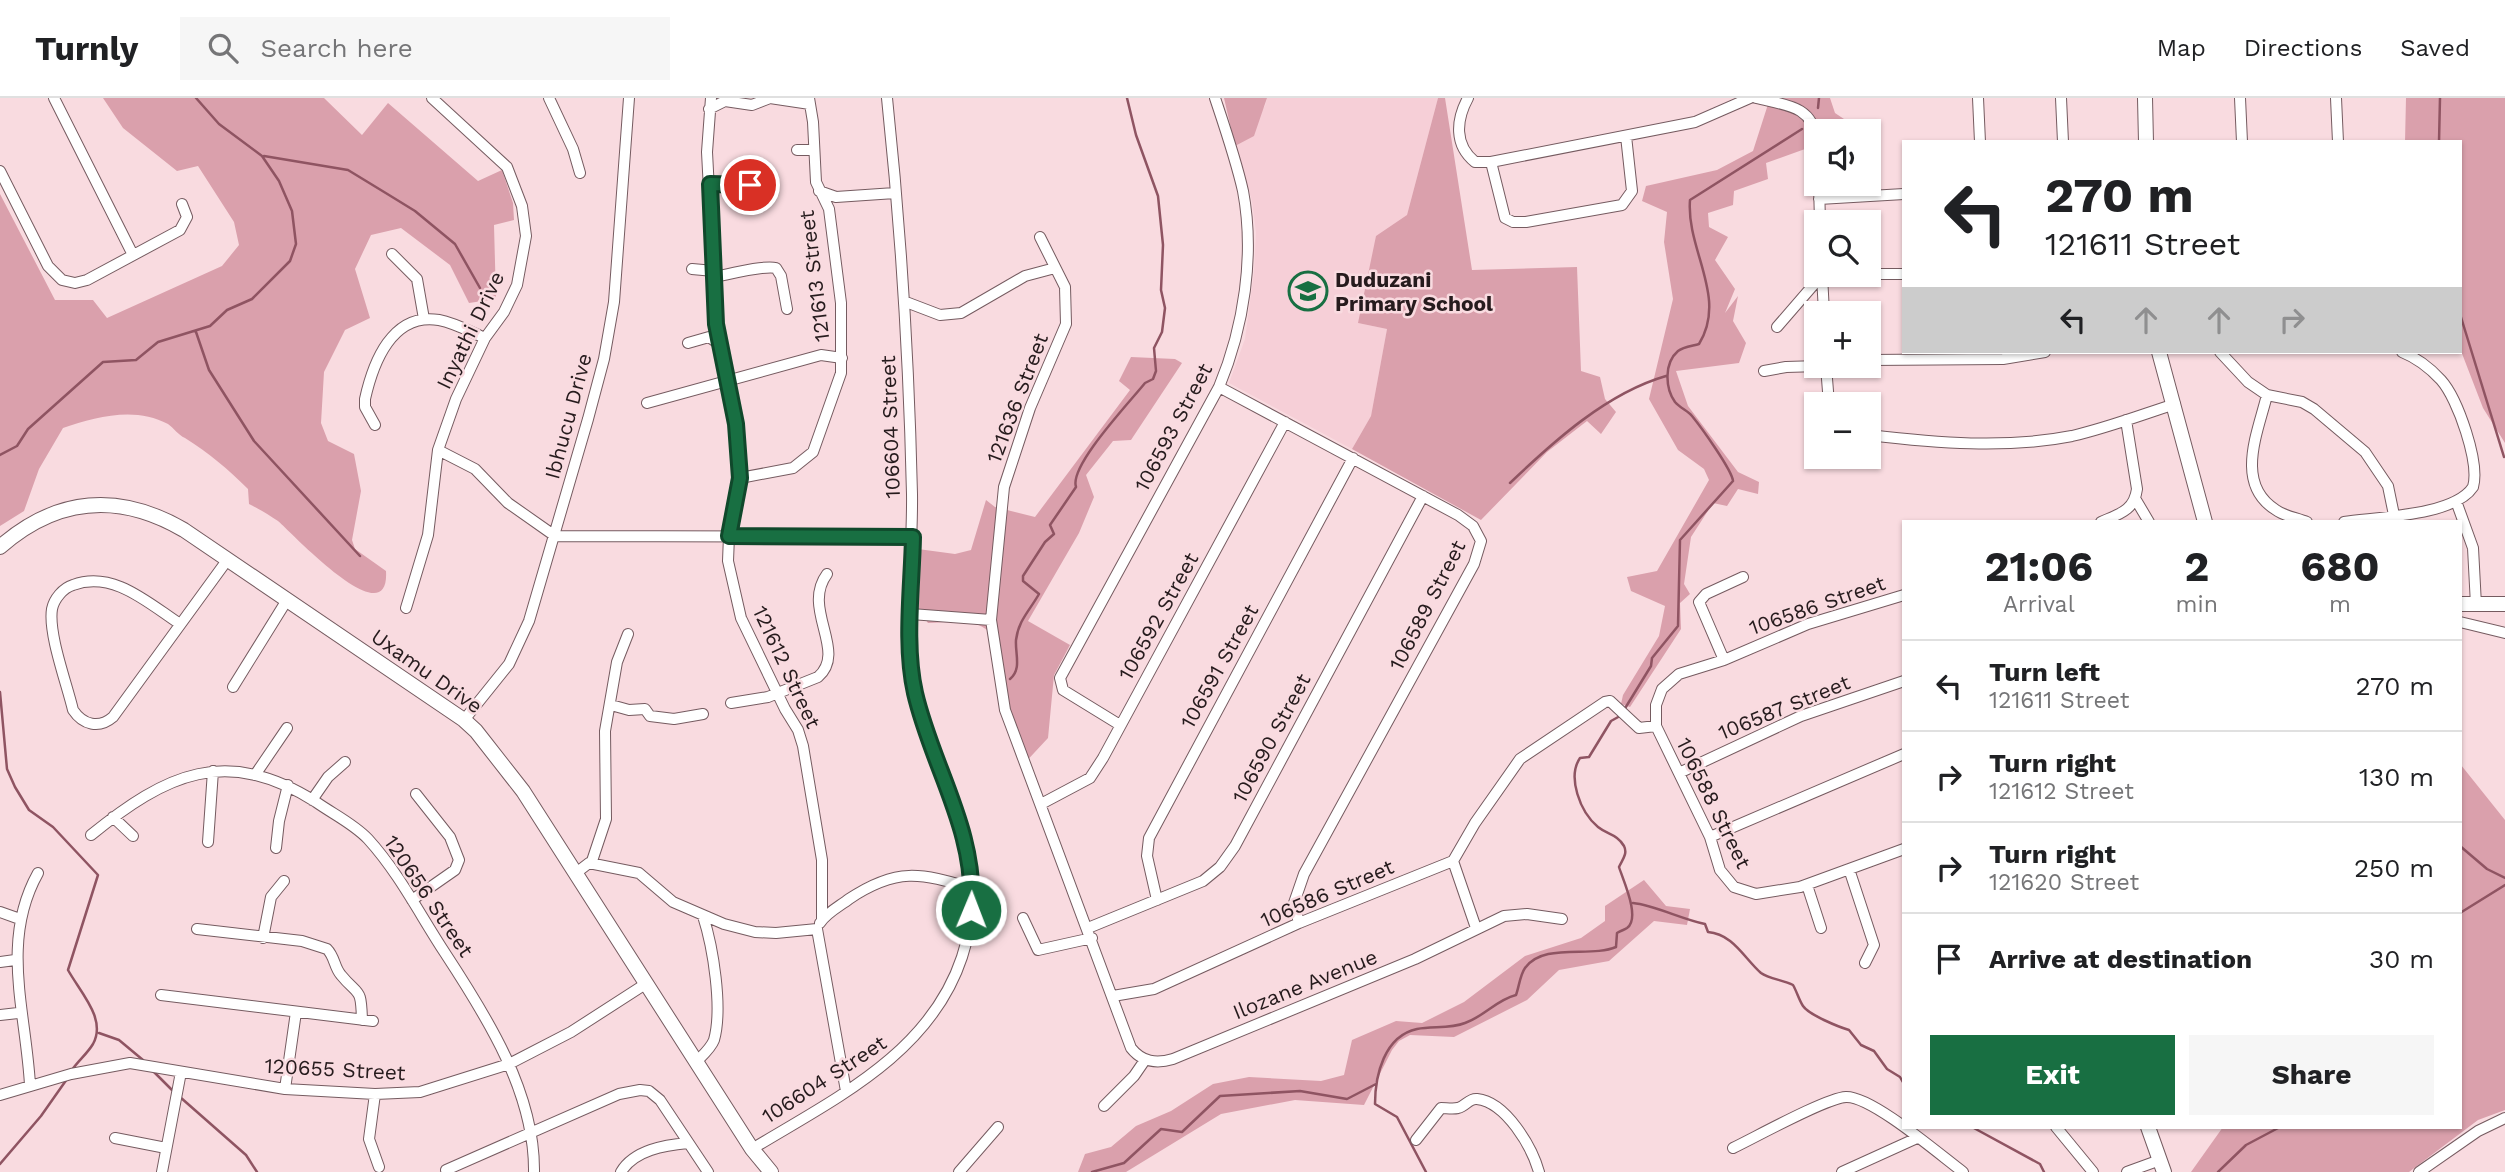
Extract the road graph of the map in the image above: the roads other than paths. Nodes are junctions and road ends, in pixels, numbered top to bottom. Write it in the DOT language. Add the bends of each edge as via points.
graph roads {
  1 [pos="54,98"];
  2 [pos="432,98"];
  3 [pos="549,98"];
  4 [pos="629,98"];
  5 [pos="887,98"];
  6 [pos="1215,98"];
  7 [pos="1468,98"];
  8 [pos="1750,98"];
  9 [pos="1756,98"];
  10 [pos="1978,98"];
  11 [pos="2062,98"];
  12 [pos="2144,98"];
  13 [pos="2240,98"];
  14 [pos="2336,98"];
  15 [pos="809,101"];
  16 [pos="710,104"];
  17 [pos="1810,119"];
  18 [pos="1626,136"];
  19 [pos="1980,140"];
  20 [pos="2063,140"];
  21 [pos="2146,140"];
  22 [pos="2242,140"];
  23 [pos="2339,140"];
  24 [pos="797,150"];
  25 [pos="812,150"];
  26 [pos="1491,162"];
  27 [pos="0,171"];
  28 [pos="580,173"];
  29 [pos="710,184"];
  30 [pos="750,185"];
  31 [pos="818,191"];
  32 [pos="895,193"];
  33 [pos="1902,194"];
  34 [pos="836,197"];
  35 [pos="1819,199"];
  36 [pos="182,204"];
  37 [pos="829,209"];
  38 [pos="1819,210"];
  39 [pos="1040,237"];
  40 [pos="392,254"];
  41 [pos="133,255"];
  42 [pos="1055,268"];
  43 [pos="692,269"];
  44 [pos="715,274"];
  45 [pos="1881,274"];
  46 [pos="1902,274"];
  47 [pos="1812,287"];
  48 [pos="906,302"];
  49 [pos="787,309"];
  50 [pos="424,319"];
  51 [pos="1777,327"];
  52 [pos="485,338"];
  53 [pos="688,343"];
  54 [pos="719,344"];
  55 [pos="2033,354"];
  56 [pos="2160,354"];
  57 [pos="2222,354"];
  58 [pos="2406,354"];
  59 [pos="842,358"];
  60 [pos="1881,359"];
  61 [pos="1804,366"];
  62 [pos="1764,371"];
  63 [pos="729,379"];
  64 [pos="1219,387"];
  65 [pos="2267,395"];
  66 [pos="648,403"];
  67 [pos="2175,404"];
  68 [pos="2126,420"];
  69 [pos="1285,422"];
  70 [pos="375,425"];
  71 [pos="1881,436"];
  72 [pos="438,450"];
  73 [pos="1353,458"];
  74 [pos="740,478"];
  75 [pos="1423,496"];
  76 [pos="2136,500"];
  77 [pos="2456,501"];
  78 [pos="2394,515"];
  79 [pos="2275,516"];
  80 [pos="2106,520"];
  81 [pos="2148,520"];
  82 [pos="2204,520"];
  83 [pos="2296,520"];
  84 [pos="2358,520"];
  85 [pos="555,536"];
  86 [pos="729,536"];
  87 [pos="913,537"];
  88 [pos="0,547"];
  89 [pos="228,559"];
  90 [pos="827,575"];
  91 [pos="1743,577"];
  92 [pos="1902,596"];
  93 [pos="287,600"];
  94 [pos="2462,604"];
  95 [pos="2505,604"];
  96 [pos="2476,605"];
  97 [pos="407,608"];
  98 [pos="911,614"];
  99 [pos="990,620"];
  100 [pos="2462,623"];
  101 [pos="180,624"];
  102 [pos="2505,634"];
  103 [pos="628,635"];
  104 [pos="1724,660"];
  105 [pos="1902,682"];
  106 [pos="233,687"];
  107 [pos="777,693"];
  108 [pos="732,703"];
  109 [pos="611,705"];
  110 [pos="703,715"];
  111 [pos="464,720"];
  112 [pos="1120,725"];
  113 [pos="1656,726"];
  114 [pos="287,727"];
  115 [pos="1902,755"];
  116 [pos="345,762"];
  117 [pos="213,771"];
  118 [pos="1679,773"];
  119 [pos="255,775"];
  120 [pos="288,785"];
  121 [pos="416,794"];
  122 [pos="312,800"];
  123 [pos="1041,804"];
  124 [pos="113,817"];
  125 [pos="91,835"];
  126 [pos="133,836"];
  127 [pos="1710,837"];
  128 [pos="208,842"];
  129 [pos="276,848"];
  130 [pos="1902,850"];
  131 [pos="1453,861"];
  132 [pos="591,864"];
  133 [pos="1849,869"];
  134 [pos="38,873"];
  135 [pos="576,873"];
  136 [pos="284,881"];
  137 [pos="1807,885"];
  138 [pos="972,888"];
  139 [pos="412,900"];
  140 [pos="1157,900"];
  141 [pos="0,912"];
  142 [pos="703,916"];
  143 [pos="18,918"];
  144 [pos="1023,918"];
  145 [pos="1562,919"];
  146 [pos="1298,923"];
  147 [pos="820,924"];
  148 [pos="1476,928"];
  149 [pos="1821,928"];
  150 [pos="197,929"];
  151 [pos="1090,933"];
  152 [pos="263,937"];
  153 [pos="15,960"];
  154 [pos="0,962"];
  155 [pos="1864,963"];
  156 [pos="647,983"];
  157 [pos="161,995"];
  158 [pos="1113,996"];
  159 [pos="296,1012"];
  160 [pos="18,1013"];
  161 [pos="0,1015"];
  162 [pos="1145,1060"];
  163 [pos="697,1061"];
  164 [pos="509,1064"];
  165 [pos="181,1072"];
  166 [pos="30,1085"];
  167 [pos="285,1089"];
  168 [pos="846,1091"];
  169 [pos="375,1094"];
  170 [pos="0,1095"];
  171 [pos="1104,1106"];
  172 [pos="2505,1118"];
  173 [pos="998,1127"];
  174 [pos="1902,1127"];
  175 [pos="1905,1129"];
  176 [pos="2058,1129"];
  177 [pos="2149,1129"];
  178 [pos="530,1135"];
  179 [pos="115,1138"];
  180 [pos="1917,1138"];
  181 [pos="1416,1140"];
  182 [pos="688,1143"];
  183 [pos="166,1148"];
  184 [pos="1733,1148"];
  185 [pos="752,1149"];
  186 [pos="2162,1166"];
  187 [pos="379,1167"];
  188 [pos="1862,1168"];
  189 [pos="446,1170"];
  190 [pos="162,1172"];
  191 [pos="534,1172"];
  192 [pos="621,1172"];
  193 [pos="708,1172"];
  194 [pos="771,1172"];
  195 [pos="959,1172"];
  196 [pos="1539,1172"];
  197 [pos="1842,1172"];
  198 [pos="1963,1172"];
  199 [pos="2093,1172"];
  200 [pos="2127,1172"];
  201 [pos="2418,1172"];
  1 -- 41 [label="street"];
  2 -- 52 [label="street, Inyathi Drive" via="502,162 517,186 522,206 526,236 519,278 504,312"];
  3 -- 28 [label="street"];
  4 -- 85 [label="street, Ibhucu Drive" via="614,302 589,419"];
  5 -- 32 [label="street, 106604 Street"];
  6 -- 64 [label="street, 106593 Street" via="1242,188 1248,247 1236,338"];
  7 -- 26 [label="street" via="1459,121 1461,146 1475,162"];
  8 -- 18 [label="street" via="1695,122"];
  9 -- 17 [label="street" via="1805,112"];
  10 -- 19 [label="street"];
  11 -- 20 [label="street"];
  12 -- 21 [label="street"];
  13 -- 22 [label="street"];
  14 -- 23 [label="street"];
  15 -- 16 [label="street" via="770,98 752,105"];
  15 -- 25 [label="street, 121613 Street"];
  16 -- 29 [label="street, 121612 Street"];
  18 -- 26 [label="street"];
  18 -- 26 [label="street" via="1632,191 1622,205 1532,222 1510,221 1503,215"];
  24 -- 25 [label="street"];
  25 -- 31 [label="street, 121613 Street"];
  27 -- 41 [label="street" via="48,266 62,280 87,280"];
  29 -- 30 [label="street"];
  29 -- 44 [label="street, 121612 Street"];
  31 -- 34 [label="street"];
  31 -- 37 [label="street, 121613 Street"];
  32 -- 34 [label="street"];
  32 -- 48 [label="street, 106604 Street"];
  33 -- 35 [label="street"];
  34 -- 37 [label="street"];
  35 -- 38 [label="street"];
  36 -- 41 [label="street" via="187,217 180,230"];
  37 -- 59 [label="street, 121613 Street" via="841,303"];
  39 -- 42 [label="street, 121636 Street"];
  40 -- 50 [label="street" via="417,279"];
  42 -- 48 [label="street" via="1025,276 961,313 940,315"];
  42 -- 99 [label="street, 121636 Street" via="1065,287 1066,324 1030,408 1004,486"];
  43 -- 44 [label="street"];
  44 -- 49 [label="street" via="776,268"];
  44 -- 54 [label="street, 121612 Street"];
  45 -- 46 [label="street"];
  47 -- 51 [label="street"];
  48 -- 87 [label="street, 106604 Street"];
  50 -- 52 [label="street"];
  50 -- 70 [label="street" via="409,325 382,348 365,399"];
  52 -- 72 [label="street, Inyathi Drive"];
  53 -- 54 [label="street" via="709,337"];
  54 -- 63 [label="street, 121612 Street"];
  55 -- 60 [label="street" via="2003,359"];
  56 -- 67 [label="street"];
  57 -- 65 [label="street"];
  58 -- 77 [label="street" via="2442,381 2455,404 2475,473 2471,491"];
  59 -- 63 [label="street" via="821,355"];
  59 -- 74 [label="street, 121613 Street" via="813,452 793,468"];
  61 -- 62 [label="street"];
  63 -- 66 [label="street"];
  63 -- 74 [label="street, 121612 Street"];
  64 -- 69 [label="street, 106589 Street"];
  64 -- 112 [label="street, 106593 Street" via="1060,678 1063,690"];
  65 -- 78 [label="street" via="2302,402 2365,452 2388,486"];
  65 -- 79 [label="street" via="2251,470 2259,494"];
  67 -- 68 [label="street"];
  67 -- 82 [label="street"];
  68 -- 71 [label="street" via="2072,436 1998,444"];
  68 -- 76 [label="street"];
  69 -- 73 [label="street, 106589 Street"];
  69 -- 112 [label="street, 106592 Street"];
  72 -- 85 [label="street" via="475,469 508,503"];
  72 -- 97 [label="street, Inyathi Drive" via="428,535"];
  73 -- 75 [label="street, 106589 Street"];
  73 -- 140 [label="street, 106591 Street" via="1149,838 1147,856"];
  74 -- 86 [label="street, 121612 Street"];
  75 -- 140 [label="street, 106590 Street" via="1236,846 1203,881"];
  75 -- 146 [label="street, 106589 Street" via="1473,526 1480,535 1480,550 1304,874 1294,903"];
  76 -- 80 [label="street"];
  76 -- 81 [label="street"];
  77 -- 78 [label="street"];
  77 -- 96 [label="street" via="2473,548"];
  78 -- 84 [label="street"];
  79 -- 83 [label="street"];
  85 -- 86 [label="street"];
  85 -- 111 [label="street, Ibhucu Drive" via="519,644 498,680"];
  86 -- 87 [label="street"];
  86 -- 107 [label="street, 121612 Street" via="739,609"];
  87 -- 98 [label="street, 106604 Street"];
  88 -- 89 [label="street, Uxamu Drive" via="52,514 111,505 166,519"];
  89 -- 93 [label="street, Uxamu Drive"];
  89 -- 101 [label="street"];
  90 -- 107 [label="street" via="818,586 817,597 829,651 824,671"];
  91 -- 104 [label="street" via="1699,602"];
  92 -- 104 [label="street, 106586 Street" via="1808,624"];
  93 -- 106 [label="street"];
  93 -- 111 [label="street, Uxamu Drive"];
  94 -- 96 [label="street"];
  95 -- 96 [label="street"];
  98 -- 99 [label="street"];
  98 -- 138 [label="street, 106604 Street" via="915,693 961,824"];
  99 -- 123 [label="street" via="1005,710"];
  100 -- 102 [label="street"];
  101 -- 101 [label="street" via="113,717 104,724 79,718 73,710 52,623 52,608 68,586 94,580 123,587"];
  103 -- 109 [label="street" via="617,662"];
  104 -- 113 [label="street, 106586 Street" via="1668,681 1657,705"];
  105 -- 118 [label="street, 106587 Street" via="1801,716"];
  107 -- 108 [label="street"];
  107 -- 147 [label="street, 121612 Street" via="798,730 814,796 822,860"];
  109 -- 110 [label="street" via="645,709 659,718"];
  109 -- 132 [label="street" via="604,755 606,819"];
  111 -- 135 [label="street, Uxamu Drive" via="505,767"];
  112 -- 123 [label="street, 106592 Street" via="1090,778"];
  113 -- 118 [label="street, 106588 Street"];
  113 -- 131 [label="street" via="1639,728 1610,701 1605,702 1520,759"];
  114 -- 119 [label="street"];
  115 -- 127 [label="street"];
  116 -- 122 [label="street"];
  117 -- 119 [label="street, 120656 Street"];
  117 -- 124 [label="street, 120656 Street" via="177,778"];
  117 -- 128 [label="street"];
  118 -- 127 [label="street, 106588 Street"];
  119 -- 120 [label="street, 120656 Street"];
  120 -- 122 [label="street, 120656 Street"];
  120 -- 129 [label="street"];
  121 -- 139 [label="street" via="450,837 459,860 455,870"];
  122 -- 139 [label="street, 120656 Street" via="367,838"];
  123 -- 151 [label="street"];
  124 -- 125 [label="street, 120656 Street"];
  124 -- 126 [label="street"];
  127 -- 137 [label="street, 106588 Street" via="1720,870 1734,887 1756,894"];
  130 -- 133 [label="street, 106588 Street"];
  131 -- 146 [label="street, 106586 Street"];
  131 -- 148 [label="street"];
  132 -- 135 [label="street"];
  132 -- 142 [label="street" via="639,873 673,902"];
  133 -- 137 [label="street, 106588 Street"];
  133 -- 155 [label="street" via="1874,946"];
  134 -- 143 [label="street"];
  135 -- 156 [label="street, Uxamu Drive"];
  136 -- 152 [label="street" via="271,897"];
  137 -- 149 [label="street"];
  138 -- 147 [label="street" via="928,876 896,876 875,883"];
  138 -- 168 [label="street, 106604 Street" via="962,958 936,1007 908,1045"];
  139 -- 164 [label="street, 120656 Street"];
  140 -- 151 [label="street, 106590 Street"];
  141 -- 143 [label="street"];
  142 -- 147 [label="street" via="755,932"];
  142 -- 163 [label="street" via="716,976 715,1030 711,1046"];
  143 -- 153 [label="street"];
  144 -- 151 [label="street, 106590 Street" via="1038,950"];
  145 -- 148 [label="street, Ilozane Avenue" via="1504,916"];
  146 -- 158 [label="street, 106586 Street" via="1154,989"];
  147 -- 168 [label="street, 121612 Street"];
  148 -- 162 [label="street, Ilozane Avenue" via="1415,959 1173,1059"];
  150 -- 152 [label="street"];
  151 -- 158 [label="street"];
  152 -- 159 [label="street" via="327,949 341,975 358,991 367,1021"];
  153 -- 154 [label="street"];
  153 -- 160 [label="street"];
  156 -- 163 [label="street, Uxamu Drive"];
  156 -- 164 [label="street, 120655 Street" via="571,1032"];
  157 -- 159 [label="street"];
  158 -- 162 [label="street" via="1131,1048"];
  159 -- 167 [label="street"];
  160 -- 161 [label="street"];
  160 -- 166 [label="street" via="29,1055"];
  162 -- 171 [label="street"];
  163 -- 185 [label="street, Uxamu Drive"];
  164 -- 169 [label="street, 120655 Street" via="432,1090"];
  164 -- 178 [label="street, 120656 Street"];
  165 -- 166 [label="street, 120655 Street" via="130,1063"];
  165 -- 167 [label="street, 120655 Street"];
  165 -- 183 [label="street"];
  166 -- 170 [label="street, 120655 Street"];
  167 -- 169 [label="street, 120655 Street"];
  168 -- 185 [label="street, 106604 Street"];
  169 -- 187 [label="street" via="369,1139"];
  172 -- 201 [label="street" via="2477,1131"];
  173 -- 195 [label="street"];
  174 -- 184 [label="street" via="1869,1103 1849,1097 1823,1104"];
  175 -- 180 [label="street"];
  176 -- 199 [label="street"];
  177 -- 186 [label="street"];
  178 -- 182 [label="street" via="592,1104 640,1090 660,1100"];
  178 -- 189 [label="street"];
  178 -- 191 [label="street, 120656 Street"];
  179 -- 183 [label="street"];
  180 -- 188 [label="street"];
  180 -- 198 [label="street"];
  181 -- 196 [label="street" via="1441,1108 1460,1108 1472,1099 1488,1101 1504,1114"];
  182 -- 192 [label="street" via="653,1149 631,1160"];
  182 -- 193 [label="street"];
  183 -- 190 [label="street"];
  185 -- 194 [label="street, Uxamu Drive"];
  186 -- 200 [label="street"];
  188 -- 197 [label="street"];
}
